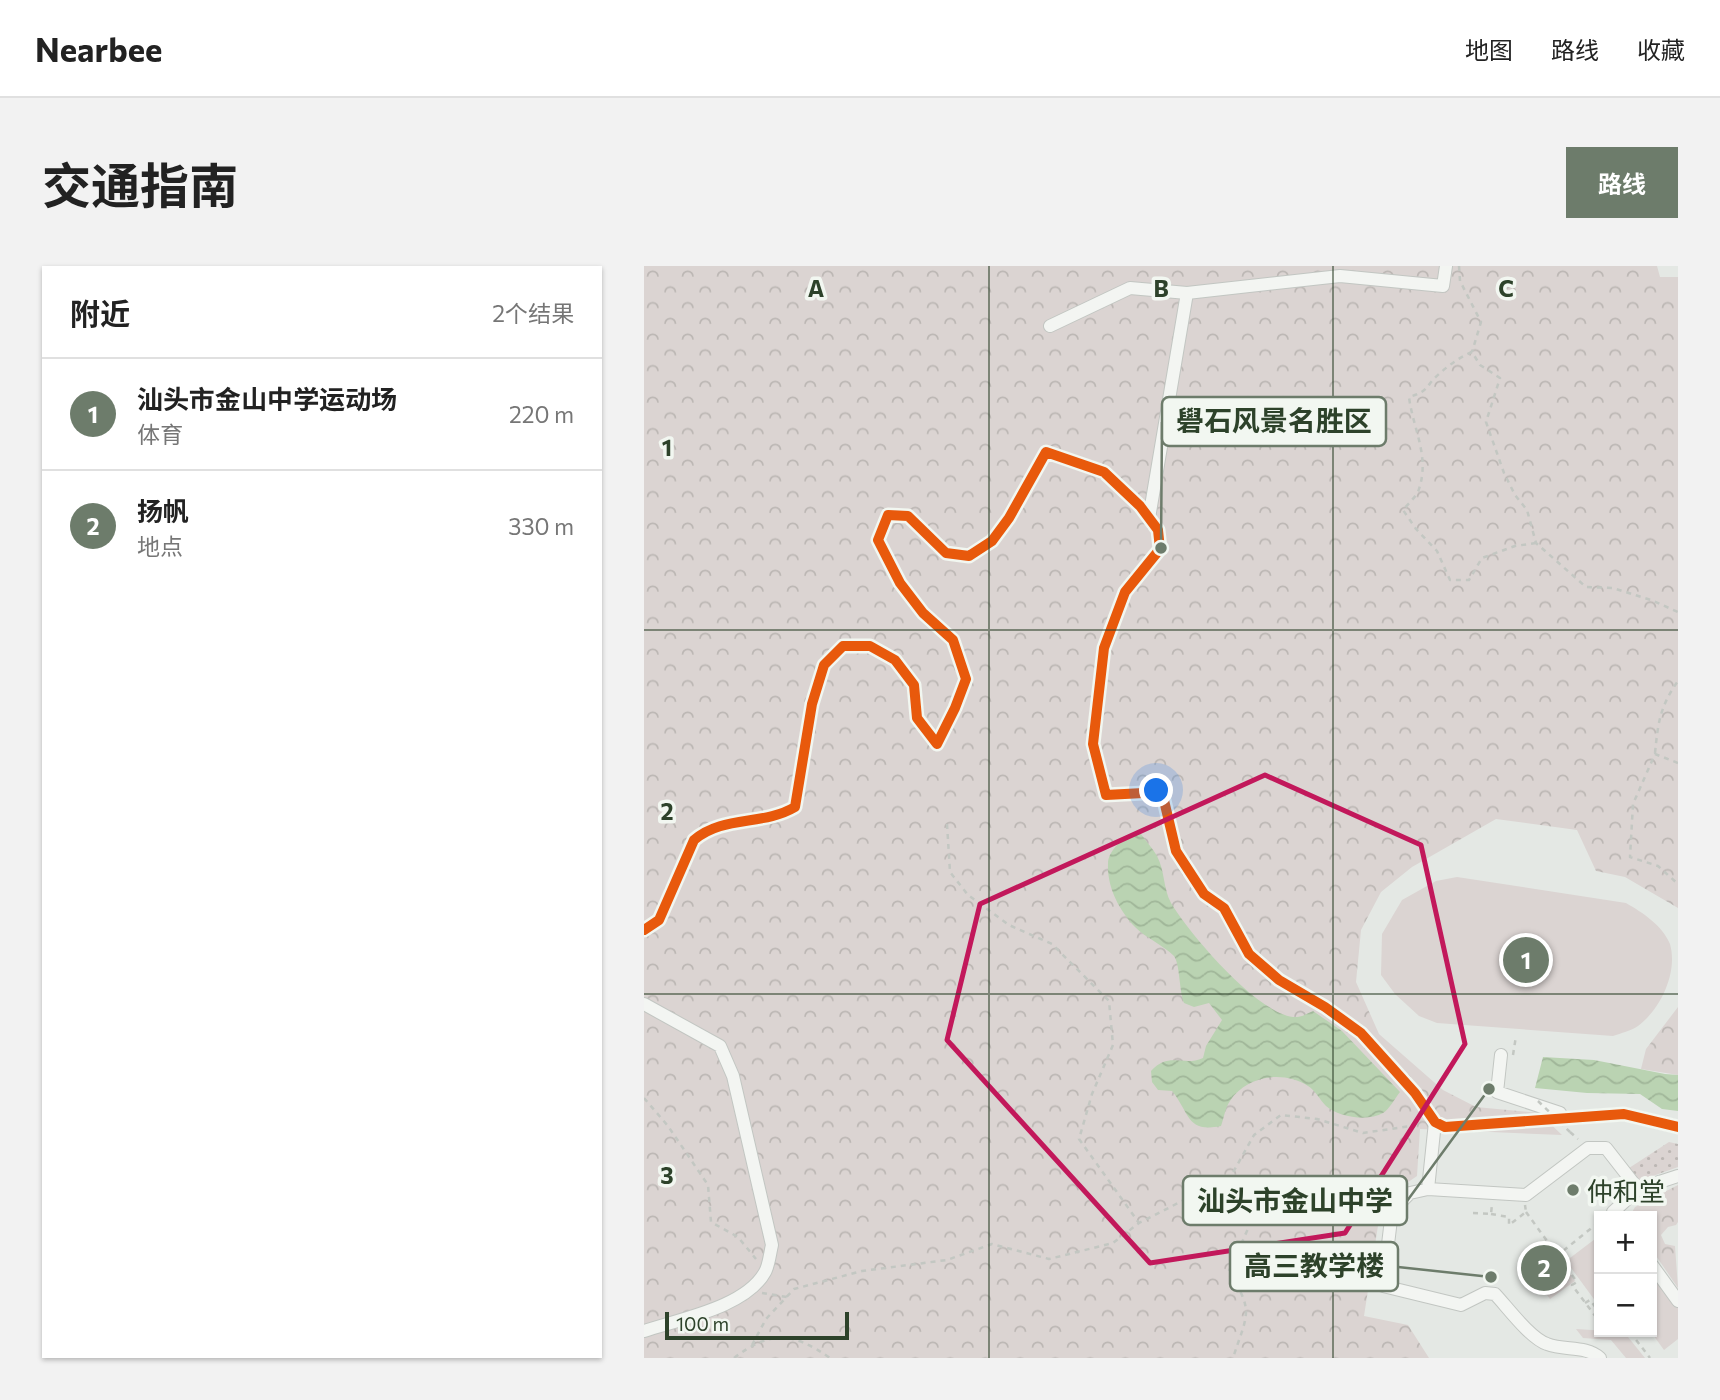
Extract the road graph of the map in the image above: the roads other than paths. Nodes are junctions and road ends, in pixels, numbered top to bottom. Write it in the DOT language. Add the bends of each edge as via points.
graph roads {
  1 [pos="1446,266"];
  2 [pos="1187,293"];
  3 [pos="1050,326"];
  4 [pos="1149,518"];
  5 [pos="644,930"];
  6 [pos="644,1004"];
  7 [pos="1501,1055"];
  8 [pos="1578,1116"];
  9 [pos="1433,1118"];
  10 [pos="1678,1127"];
  11 [pos="1678,1176"];
  12 [pos="1428,1189"];
  13 [pos="1638,1189"];
  14 [pos="1614,1211"];
  15 [pos="1657,1272"];
  16 [pos="1678,1301"];
  17 [pos="644,1331"];
  18 [pos="1600,1358"];
  1 -- 2 [label="street" via="1443,286 1340,276"];
  2 -- 3 [label="street" via="1130,288"];
  2 -- 4 [label="street"];
  4 -- 5 [label="street" via="1104,472 1046,452 992,541 969,556 946,553 908,516 888,515 878,540 900,583 923,613 953,640 966,679 937,744 917,718 914,685 895,660 870,646 843,646 824,665 812,704 795,807 781,816 720,824 694,839 659,920"];
  4 -- 9 [label="street" via="1158,530 1160,549 1125,592 1104,648 1093,744 1106,795 1162,792 1176,851 1204,894 1224,908 1249,954 1279,980 1361,1033"];
  6 -- 17 [label="street" via="720,1046 733,1076 772,1245 766,1271 750,1291"];
  7 -- 8 [label="street" via="1497,1092"];
  8 -- 9 [label="street" via="1445,1127"];
  8 -- 10 [label="street" via="1624,1114"];
  9 -- 12 [label="street"];
  11 -- 13 [label="street"];
  12 -- 13 [label="street" via="1525,1195 1588,1148 1606,1148"];
  12 -- 18 [label="street" via="1410,1193 1392,1211 1383,1286 1461,1305 1485,1293 1495,1294 1546,1344 1593,1352"];
  13 -- 14 [label="street"];
  15 -- 16 [label="street"];
}
